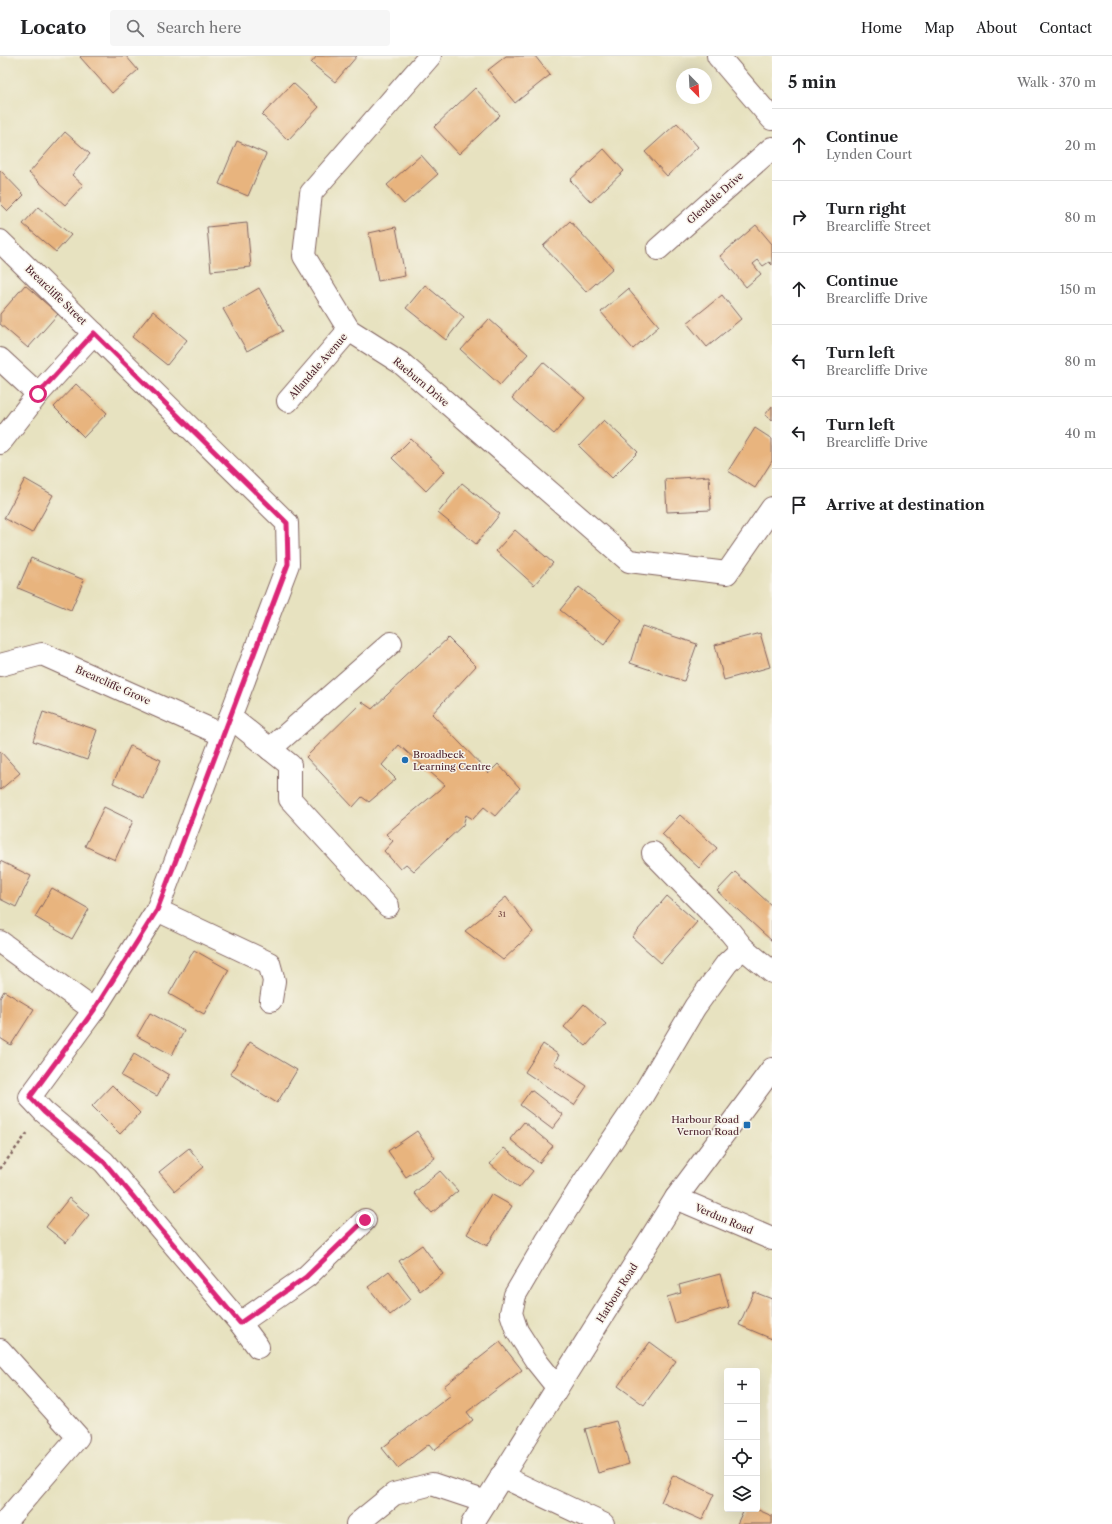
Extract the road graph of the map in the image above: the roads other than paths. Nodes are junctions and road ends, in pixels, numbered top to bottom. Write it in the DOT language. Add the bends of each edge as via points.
graph roads {
  1 [pos="430,56"];
  2 [pos="718,56"];
  3 [pos="772,119"];
  4 [pos="772,148"];
  5 [pos="0,241"];
  6 [pos="658,249"];
  7 [pos="349,330"];
  8 [pos="94,333"];
  9 [pos="0,359"];
  10 [pos="38,394"];
  11 [pos="288,402"];
  12 [pos="0,443"];
  13 [pos="772,508"];
  14 [pos="391,643"];
  15 [pos="0,665"];
  16 [pos="227,726"];
  17 [pos="270,749"];
  18 [pos="653,853"];
  19 [pos="388,906"];
  20 [pos="157,910"];
  21 [pos="0,942"];
  22 [pos="743,948"];
  23 [pos="772,972"];
  24 [pos="271,1000"];
  25 [pos="94,1010"];
  26 [pos="772,1068"];
  27 [pos="676,1198"];
  28 [pos="365,1220"];
  29 [pos="772,1239"];
  30 [pos="240,1323"];
  31 [pos="258,1347"];
  32 [pos="0,1350"];
  33 [pos="557,1387"];
  34 [pos="501,1476"];
  35 [pos="486,1502"];
  36 [pos="3,1524"];
  37 [pos="358,1524"];
  38 [pos="472,1524"];
  39 [pos="603,1524"];
  1 -- 7 [label="street, Raeburn Drive" via="311,193 304,256"];
  2 -- 3 [label="street"];
  4 -- 6 [label="street, Glendale Drive"];
  5 -- 8 [label="street, Brearcliffe Street"];
  7 -- 11 [label="street, Allandale Avenue"];
  7 -- 13 [label="street, Raeburn Drive" via="401,363 629,561 727,573"];
  8 -- 10 [label="street"];
  8 -- 16 [label="street, Brearcliffe Street" via="287,523 288,564"];
  9 -- 10 [label="street"];
  10 -- 12 [label="street"];
  14 -- 17 [label="street"];
  15 -- 16 [label="street, Brearcliffe Grove" via="42,654"];
  16 -- 17 [label="street, Brearcliffe Grove"];
  16 -- 20 [label="street"];
  17 -- 19 [label="street, Brearcliffe Grove" via="290,765 290,799"];
  18 -- 22 [label="street"];
  20 -- 24 [label="street" via="269,964 274,981"];
  20 -- 25 [label="street"];
  21 -- 25 [label="street"];
  22 -- 23 [label="street"];
  22 -- 33 [label="street" via="727,963 695,1007 641,1098 558,1222 515,1295 511,1313 517,1331"];
  25 -- 30 [label="street" via="30,1097 44,1112 104,1162"];
  26 -- 27 [label="street, Harbour Road"];
  27 -- 29 [label="street, Verdun Road"];
  27 -- 33 [label="street, Harbour Road"];
  28 -- 30 [label="street" via="306,1277"];
  30 -- 31 [label="street"];
  32 -- 36 [label="street" via="78,1438"];
  33 -- 34 [label="street, Harbour Road"];
  34 -- 35 [label="street, Harbour Road"];
  34 -- 39 [label="street"];
  35 -- 37 [label="street" via="432,1484 394,1494"];
  35 -- 38 [label="street, Harbour Road"];
}
